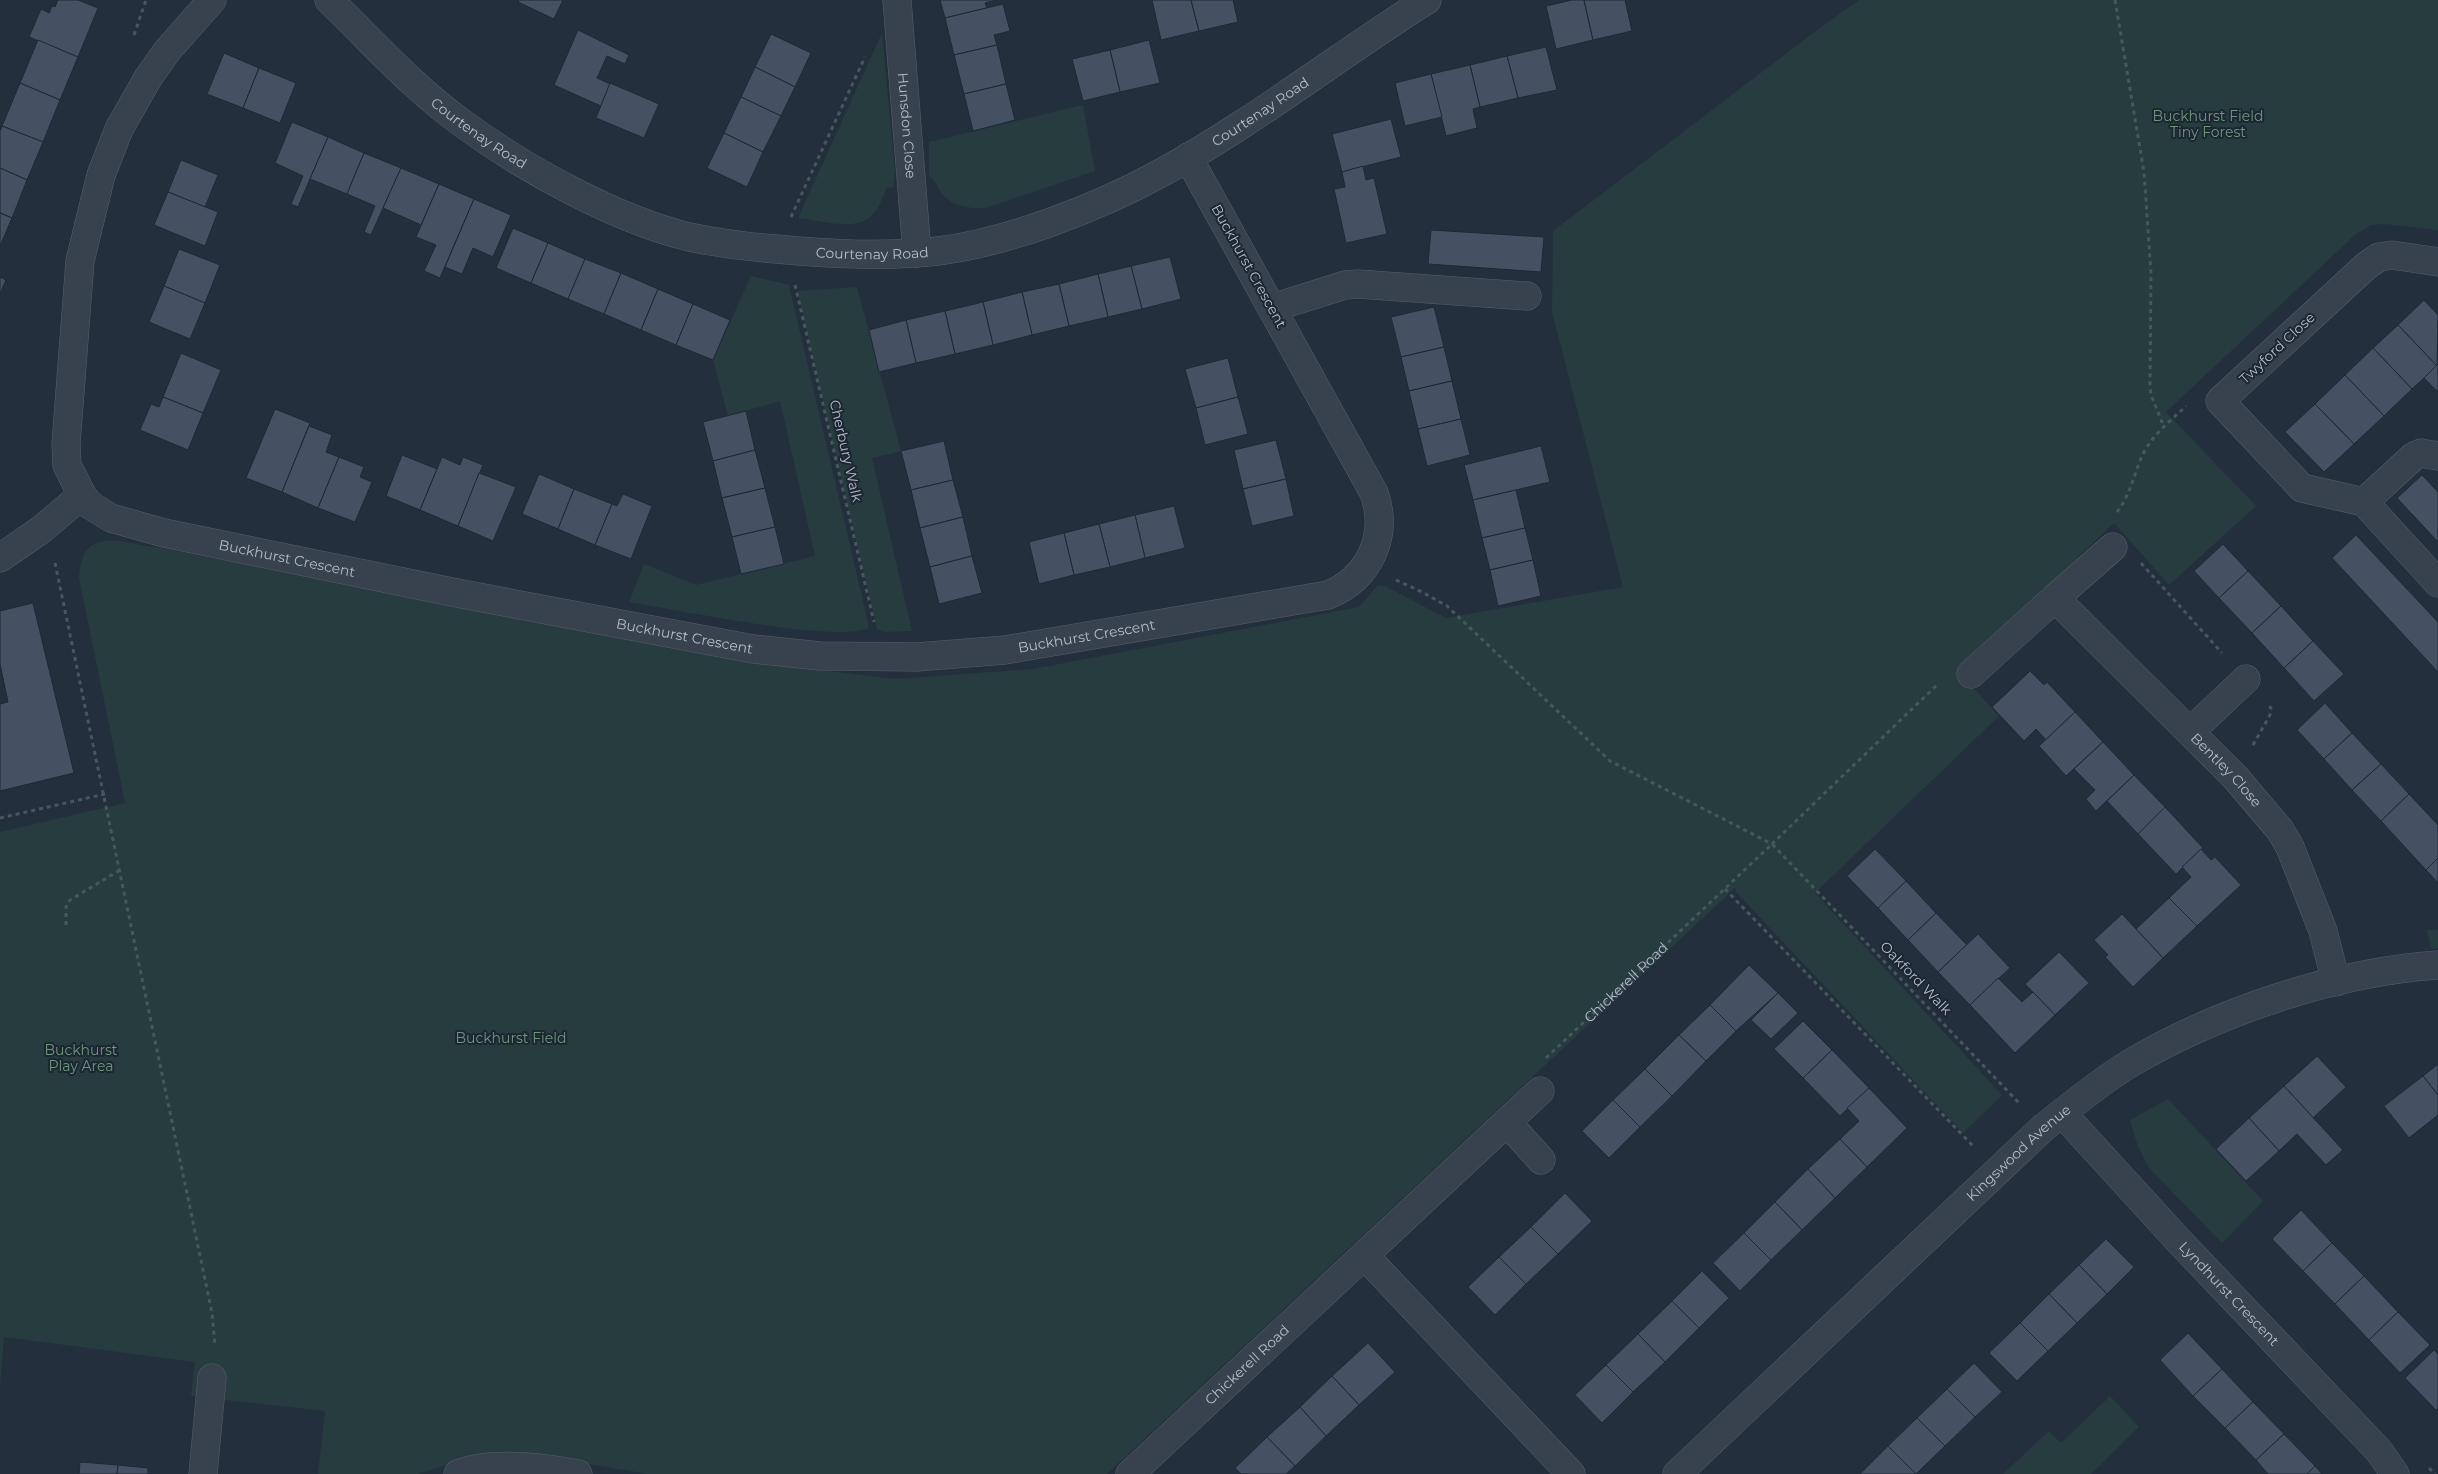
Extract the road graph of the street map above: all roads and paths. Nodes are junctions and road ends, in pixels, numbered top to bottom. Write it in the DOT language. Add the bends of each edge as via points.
graph roads {
  1 [pos="212,0"];
  2 [pos="329,0"];
  3 [pos="897,0"];
  4 [pos="1427,0"];
  5 [pos="2115,0"];
  6 [pos="868,50"];
  7 [pos="1188,157"];
  8 [pos="781,250"];
  9 [pos="917,253"];
  10 [pos="2438,262"];
  11 [pos="1528,296"];
  12 [pos="1272,308"];
  13 [pos="2192,400"];
  14 [pos="2164,427"];
  15 [pos="2438,456"];
  16 [pos="82,496"];
  17 [pos="2364,502"];
  18 [pos="2114,516"];
  19 [pos="42,529"];
  20 [pos="2113,546"];
  21 [pos="0,558"];
  22 [pos="2140,562"];
  23 [pos="1363,568"];
  24 [pos="2438,583"];
  25 [pos="2055,598"];
  26 [pos="883,658"];
  27 [pos="1959,675"];
  28 [pos="2246,679"];
  29 [pos="2190,732"];
  30 [pos="2235,777"];
  31 [pos="105,794"];
  32 [pos="0,818"];
  33 [pos="1772,844"];
  34 [pos="120,870"];
  35 [pos="1725,889"];
  36 [pos="66,924"];
  37 [pos="2438,965"];
  38 [pos="2336,982"];
  39 [pos="1540,1091"];
  40 [pos="2053,1121"];
  41 [pos="1507,1122"];
  42 [pos="1541,1160"];
  43 [pos="1998,1171"];
  44 [pos="1365,1256"];
  45 [pos="212,1378"];
  46 [pos="202,1474"];
  47 [pos="458,1474"];
  48 [pos="578,1474"];
  49 [pos="1130,1474"];
  50 [pos="1571,1474"];
  51 [pos="1677,1474"];
  52 [pos="2395,1474"];
  1 -- 16 [label="street, Buckhurst Crescent" via="175,40 129,110 110,150 92,209 78,271 66,444 67,465"];
  2 -- 8 [label="street, Courtenay Road" via="460,122 541,174 584,196 671,231 708,240"];
  3 -- 9 [label="street, Hunsdon Close"];
  4 -- 7 [label="street, Courtenay Road"];
  5 -- 14 [label="path" via="2144,172 2151,274 2151,395"];
  6 -- 8 [label="path"];
  7 -- 9 [label="street, Courtenay Road" via="1130,188 1023,232"];
  7 -- 12 [label="street, Buckhurst Crescent"];
  8 -- 9 [label="street, Courtenay Road" via="829,254"];
  8 -- 26 [label="path, Cherbury Walk"];
  10 -- 17 [label="street, Twyford Close" via="2392,255 2379,257 2220,401 2302,488"];
  11 -- 12 [label="street" via="1358,284"];
  12 -- 23 [label="street, Buckhurst Crescent" via="1374,492 1380,529"];
  13 -- 14 [label="path"];
  14 -- 18 [label="path" via="2145,450 2127,495"];
  15 -- 17 [label="street" via="2421,453 2414,456"];
  16 -- 19 [label="street"];
  16 -- 26 [label="street, Buckhurst Crescent" via="111,518 144,528 457,593 752,649"];
  17 -- 24 [label="street"];
  19 -- 21 [label="street"];
  19 -- 31 [label="path" via="56,567"];
  20 -- 25 [label="street"];
  22 -- 28 [label="path"];
  23 -- 26 [label="street, Buckhurst Crescent" via="1347,586 1328,595 1004,650"];
  23 -- 33 [label="path, Oakford Walk" via="1447,606 1610,761"];
  25 -- 27 [label="street"];
  25 -- 29 [label="street, Bentley Close"];
  27 -- 33 [label="path, Chickerell Road"];
  28 -- 29 [label="street"];
  28 -- 30 [label="path" via="2271,711"];
  29 -- 30 [label="street, Bentley Close"];
  30 -- 38 [label="street, Bentley Close" via="2270,817 2290,847 2322,931"];
  31 -- 32 [label="path"];
  31 -- 34 [label="path"];
  33 -- 35 [label="path, Chickerell Road"];
  33 -- 40 [label="path, Oakford Walk"];
  34 -- 36 [label="path" via="70,900 66,907"];
  34 -- 45 [label="path" via="212,1313 215,1338"];
  35 -- 39 [label="path, Chickerell Road" via="1528,1075"];
  35 -- 43 [label="path"];
  37 -- 38 [label="street, Kingswood Avenue"];
  38 -- 40 [label="street, Kingswood Avenue" via="2244,1009 2184,1036 2128,1064"];
  39 -- 41 [label="street, Chickerell Road"];
  40 -- 43 [label="street, Kingswood Avenue"];
  40 -- 52 [label="street, Lyndhurst Crescent" via="2184,1247 2379,1451"];
  41 -- 42 [label="street"];
  41 -- 44 [label="street, Chickerell Road"];
  43 -- 51 [label="street, Kingswood Avenue"];
  44 -- 49 [label="street, Chickerell Road"];
  44 -- 50 [label="street"];
  45 -- 46 [label="street"];
  47 -- 48 [label="street" via="467,1470 513,1466"];
}
